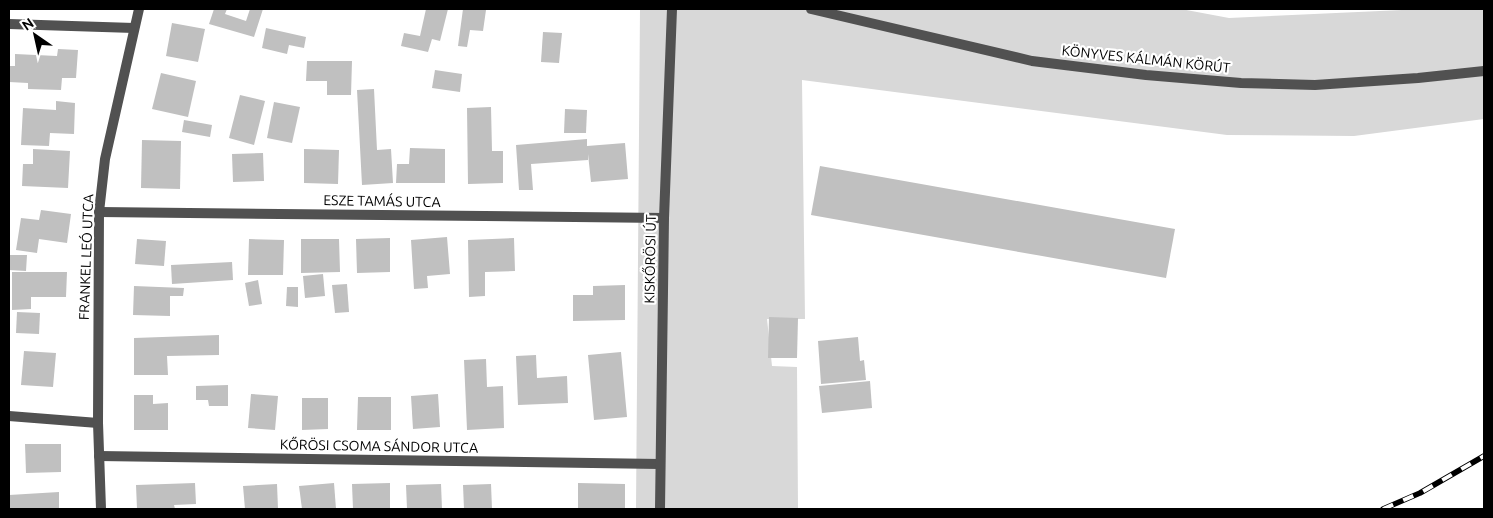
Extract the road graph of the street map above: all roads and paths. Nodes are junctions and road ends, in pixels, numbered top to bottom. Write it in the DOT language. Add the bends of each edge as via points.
graph roads {
  1 [pos="139,9"];
  2 [pos="672,9"];
  3 [pos="811,9"];
  4 [pos="9,24"];
  5 [pos="134,28"];
  6 [pos="1484,71"];
  7 [pos="99,212"];
  8 [pos="664,218"];
  9 [pos="9,416"];
  10 [pos="98,423"];
  11 [pos="99,456"];
  12 [pos="660,464"];
  13 [pos="101,509"];
  14 [pos="660,509"];
  1 -- 5 [label="street, FRANKEL LEÓ UTCA"];
  2 -- 8 [label="street, KISKŐRÖSI ÚT"];
  3 -- 6 [label="street, KÖNYVES KÁLMÁN KÖRÚT" via="1032,61 1146,75 1315,85"];
  4 -- 5 [label="street"];
  5 -- 7 [label="street, FRANKEL LEÓ UTCA" via="105,159"];
  7 -- 8 [label="street, ESZE TAMÁS UTCA"];
  7 -- 10 [label="street, FRANKEL LEÓ UTCA"];
  8 -- 12 [label="street, KISKŐRÖSI ÚT"];
  9 -- 10 [label="street"];
  10 -- 11 [label="street, FRANKEL LEÓ UTCA"];
  11 -- 12 [label="street, KŐRÖSI CSOMA SÁNDOR UTCA"];
  11 -- 13 [label="street, FRANKEL LEÓ UTCA"];
  12 -- 14 [label="street, KISKŐRÖSI ÚT"];
}
